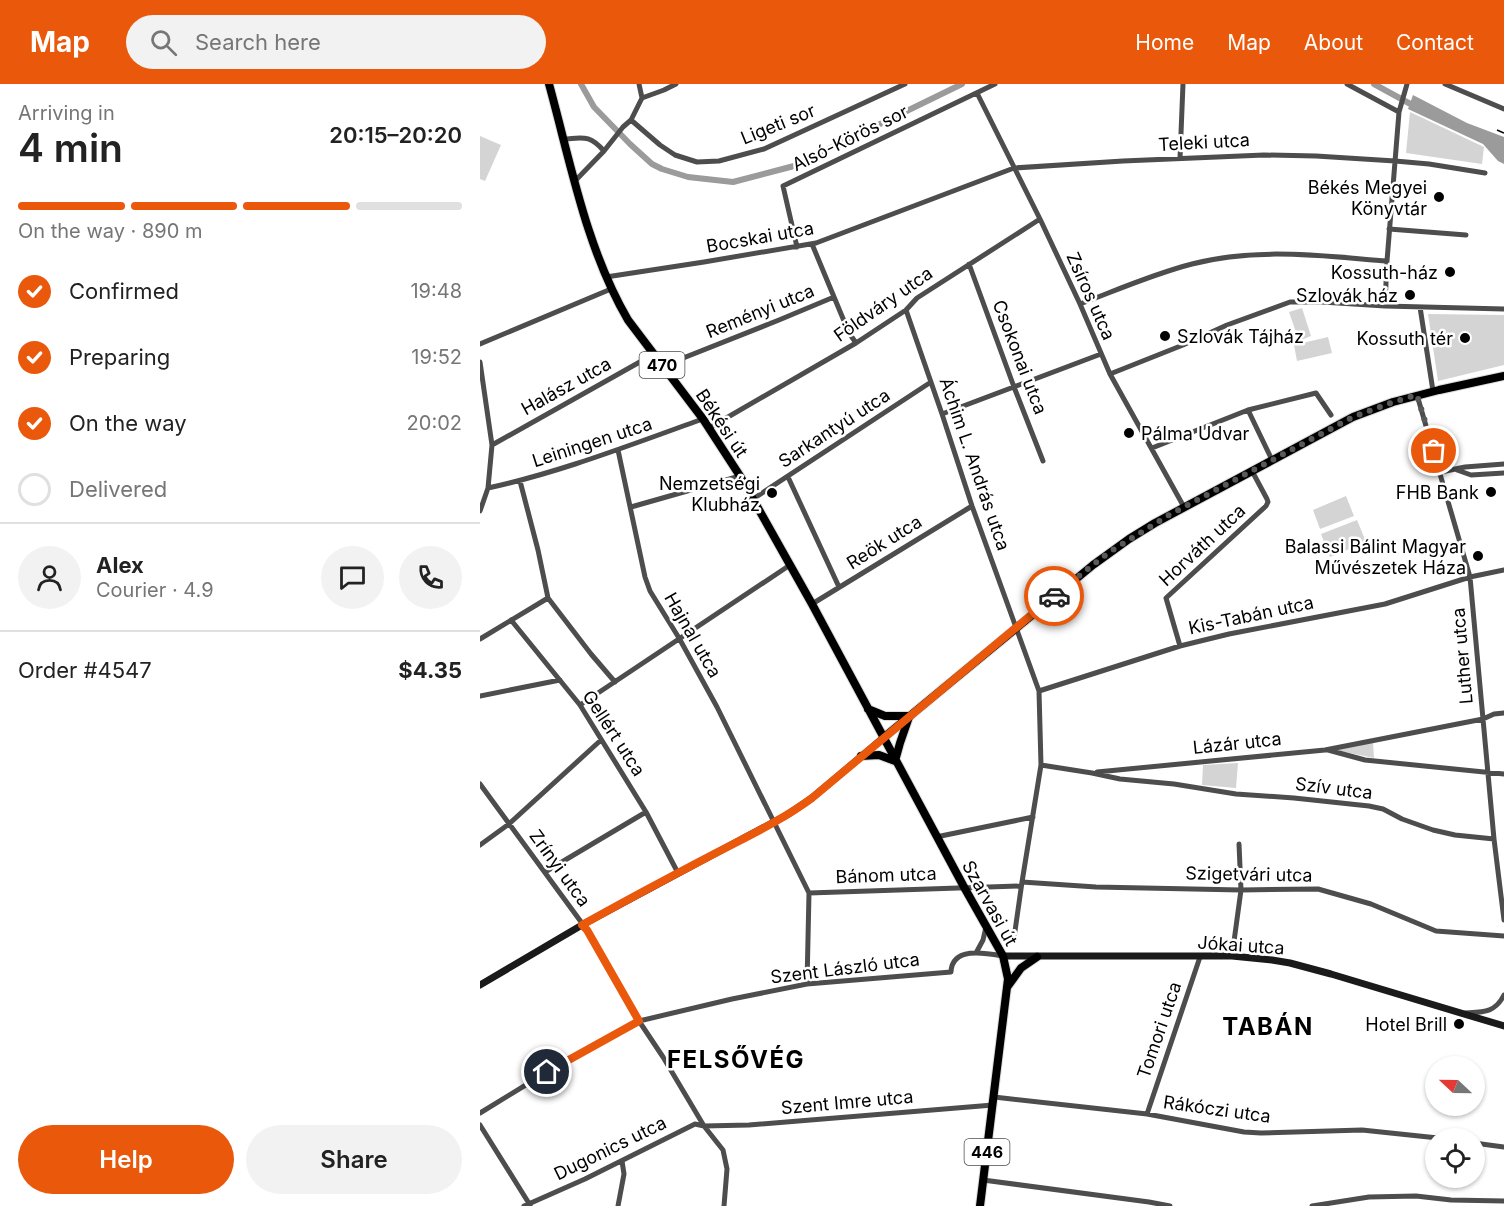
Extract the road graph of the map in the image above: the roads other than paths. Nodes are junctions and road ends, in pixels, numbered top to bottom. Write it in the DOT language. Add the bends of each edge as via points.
graph roads {
  1 [pos="549,84"];
  2 [pos="639,84"];
  3 [pos="676,84"];
  4 [pos="905,84"];
  5 [pos="995,84"];
  6 [pos="1183,84"];
  7 [pos="1347,84"];
  8 [pos="1445,84"];
  9 [pos="1407,87"];
  10 [pos="977,93"];
  11 [pos="642,98"];
  12 [pos="1400,109"];
  13 [pos="1504,109"];
  14 [pos="634,123"];
  15 [pos="563,139"];
  16 [pos="604,151"];
  17 [pos="1180,158"];
  18 [pos="1395,161"];
  19 [pos="1014,168"];
  20 [pos="1485,173"];
  21 [pos="574,182"];
  22 [pos="1040,219"];
  23 [pos="1389,230"];
  24 [pos="1466,235"];
  25 [pos="812,244"];
  26 [pos="797,247"];
  27 [pos="1387,261"];
  28 [pos="969,264"];
  29 [pos="606,277"];
  30 [pos="611,289"];
  31 [pos="834,297"];
  32 [pos="1080,304"];
  33 [pos="1385,306"];
  34 [pos="1420,307"];
  35 [pos="1504,309"];
  36 [pos="906,310"];
  37 [pos="856,343"];
  38 [pos="480,344"];
  39 [pos="654,354"];
  40 [pos="1101,354"];
  41 [pos="480,362"];
  42 [pos="663,366"];
  43 [pos="1110,374"];
  44 [pos="1503,378"];
  45 [pos="931,382"];
  46 [pos="1014,387"];
  47 [pos="1433,391"];
  48 [pos="1417,395"];
  49 [pos="1248,410"];
  50 [pos="942,414"];
  51 [pos="1331,415"];
  52 [pos="703,420"];
  53 [pos="709,428"];
  54 [pos="492,445"];
  55 [pos="1152,448"];
  56 [pos="618,450"];
  57 [pos="1272,460"];
  58 [pos="1043,461"];
  59 [pos="1504,464"];
  60 [pos="1455,470"];
  61 [pos="1252,471"];
  62 [pos="1441,472"];
  63 [pos="1504,473"];
  64 [pos="740,476"];
  65 [pos="788,477"];
  66 [pos="520,481"];
  67 [pos="488,488"];
  68 [pos="753,499"];
  69 [pos="481,503"];
  70 [pos="972,506"];
  71 [pos="631,507"];
  72 [pos="1184,507"];
  73 [pos="480,512"];
  74 [pos="790,565"];
  75 [pos="1504,570"];
  76 [pos="1470,577"];
  77 [pos="839,587"];
  78 [pos="548,598"];
  79 [pos="812,604"];
  80 [pos="512,620"];
  81 [pos="1016,627"];
  82 [pos="679,638"];
  83 [pos="480,639"];
  84 [pos="1180,646"];
  85 [pos="560,680"];
  86 [pos="615,682"];
  87 [pos="1039,691"];
  88 [pos="480,696"];
  89 [pos="580,705"];
  90 [pos="868,709"];
  91 [pos="1504,713"];
  92 [pos="910,716"];
  93 [pos="1483,719"];
  94 [pos="883,738"];
  95 [pos="601,740"];
  96 [pos="1325,750"];
  97 [pos="861,756"];
  98 [pos="895,761"];
  99 [pos="1041,765"];
  100 [pos="1152,766"];
  101 [pos="1488,772"];
  102 [pos="1092,773"];
  103 [pos="1504,774"];
  104 [pos="1150,782"];
  105 [pos="480,784"];
  106 [pos="1236,794"];
  107 [pos="646,812"];
  108 [pos="1033,817"];
  109 [pos="775,822"];
  110 [pos="509,824"];
  111 [pos="936,837"];
  112 [pos="1494,839"];
  113 [pos="1239,844"];
  114 [pos="480,845"];
  115 [pos="1501,859"];
  116 [pos="545,872"];
  117 [pos="678,873"];
  118 [pos="1022,884"];
  119 [pos="963,887"];
  120 [pos="1241,890"];
  121 [pos="809,893"];
  122 [pos="1504,909"];
  123 [pos="1504,920"];
  124 [pos="582,925"];
  125 [pos="986,927"];
  126 [pos="1504,936"];
  127 [pos="1014,938"];
  128 [pos="975,953"];
  129 [pos="1003,956"];
  130 [pos="1232,956"];
  131 [pos="1037,957"];
  132 [pos="1200,957"];
  133 [pos="807,984"];
  134 [pos="480,985"];
  135 [pos="1007,987"];
  136 [pos="1504,995"];
  137 [pos="1463,1013"];
  138 [pos="639,1021"];
  139 [pos="1504,1026"];
  140 [pos="993,1101"];
  141 [pos="480,1113"];
  142 [pos="1146,1114"];
  143 [pos="480,1125"];
  144 [pos="704,1126"];
  145 [pos="1425,1137"];
  146 [pos="1485,1144"];
  147 [pos="1504,1147"];
  148 [pos="622,1161"];
  149 [pos="983,1180"];
  150 [pos="1504,1201"];
  151 [pos="528,1205"];
  152 [pos="618,1206"];
  153 [pos="724,1206"];
  154 [pos="980,1206"];
  155 [pos="1170,1206"];
  156 [pos="1312,1206"];
  1 -- 15 [label="main road, Békési út / 470"];
  2 -- 11 [label="street"];
  3 -- 11 [label="street"];
  4 -- 14 [label="street, Ligeti sor" via="764,149 719,161 697,162 675,155"];
  5 -- 10 [label="street, Alsó-Körös sor"];
  6 -- 17 [label="street"];
  7 -- 12 [label="street"];
  8 -- 13 [label="street"];
  9 -- 12 [label="street"];
  10 -- 19 [label="street, Zsíros utca"];
  10 -- 26 [label="street, Alsó-Körös sor" via="783,186"];
  11 -- 14 [label="street"];
  12 -- 18 [label="street"];
  14 -- 16 [label="street" via="623,127"];
  15 -- 16 [label="street" via="590,138"];
  15 -- 21 [label="main road, Békési út / 470"];
  16 -- 21 [label="street"];
  17 -- 18 [label="street, Teleki utca" via="1264,155"];
  17 -- 19 [label="street, Teleki utca"];
  18 -- 20 [label="street, Teleki utca"];
  18 -- 23 [label="street"];
  19 -- 22 [label="street, Zsíros utca"];
  19 -- 25 [label="street, Bocskai utca"];
  21 -- 29 [label="main road, Békési út / 470"];
  22 -- 28 [label="street, Földváry utca"];
  22 -- 32 [label="street, Zsíros utca"];
  23 -- 24 [label="street"];
  23 -- 27 [label="street"];
  25 -- 26 [label="street, Bocskai utca"];
  25 -- 31 [label="street"];
  26 -- 29 [label="street, Bocskai utca"];
  27 -- 32 [label="street" via="1270,253 1221,258 1156,275"];
  27 -- 33 [label="street"];
  28 -- 36 [label="street, Földváry utca" via="917,298"];
  28 -- 46 [label="street, Csokonai utca"];
  29 -- 30 [label="main road, Békési út / 470"];
  30 -- 38 [label="street"];
  30 -- 39 [label="main road, Békési út / 470"];
  31 -- 37 [label="street"];
  31 -- 42 [label="street, Reményi utca"];
  32 -- 40 [label="street, Zsíros utca"];
  33 -- 34 [label="street"];
  33 -- 43 [label="street" via="1290,302"];
  34 -- 35 [label="street"];
  34 -- 47 [label="street"];
  36 -- 37 [label="street, Földváry utca"];
  36 -- 45 [label="street, Áchim L. András utca"];
  37 -- 53 [label="street, Földváry utca"];
  39 -- 42 [label="main road, Békési út / 470"];
  39 -- 54 [label="street, Halász utca"];
  40 -- 43 [label="street, Zsíros utca"];
  40 -- 46 [label="street"];
  41 -- 54 [label="street"];
  42 -- 52 [label="main road, Békési út / 470"];
  43 -- 55 [label="street, Zsíros utca"];
  44 -- 47 [label="main road"];
  45 -- 50 [label="street, Áchim L. András utca"];
  45 -- 65 [label="street, Sarkantyú utca"];
  46 -- 50 [label="street"];
  46 -- 58 [label="street, Csokonai utca"];
  47 -- 48 [label="main road"];
  48 -- 57 [label="main road" via="1353,417"];
  48 -- 62 [label="street, Luther utca"];
  49 -- 51 [label="street" via="1316,393"];
  49 -- 55 [label="street"];
  49 -- 57 [label="street"];
  50 -- 70 [label="street, Áchim L. András utca"];
  52 -- 53 [label="main road, Békési út / 470"];
  52 -- 56 [label="street, Leiningen utca"];
  53 -- 64 [label="main road, Békési út / 470"];
  54 -- 67 [label="street"];
  55 -- 72 [label="street, Zsíros utca"];
  56 -- 66 [label="street, Leiningen utca"];
  56 -- 71 [label="street, Hajnal utca"];
  57 -- 61 [label="main road"];
  59 -- 60 [label="street"];
  60 -- 62 [label="street"];
  60 -- 63 [label="street" via="1471,475"];
  61 -- 72 [label="main road"];
  61 -- 84 [label="street, Horváth utca" via="1267,499 1266,506 1166,598"];
  62 -- 76 [label="street, Luther utca"];
  64 -- 68 [label="main road, Békési út / 470"];
  64 -- 71 [label="street"];
  65 -- 68 [label="street, Sarkantyú utca"];
  65 -- 77 [label="street"];
  66 -- 67 [label="street, Leiningen utca"];
  66 -- 78 [label="street"];
  67 -- 69 [label="street"];
  68 -- 74 [label="main road, Békési út / 470"];
  69 -- 73 [label="street"];
  70 -- 77 [label="street, Reök utca"];
  70 -- 81 [label="street, Áchim L. András utca"];
  71 -- 82 [label="street, Hajnal utca" via="650,591"];
  72 -- 81 [label="main road" via="1108,553"];
  74 -- 79 [label="main road, Békési út / 470"];
  74 -- 82 [label="street"];
  75 -- 76 [label="street, Kis-Tabán utca"];
  76 -- 84 [label="street, Kis-Tabán utca" via="1385,604"];
  76 -- 93 [label="street, Luther utca"];
  77 -- 79 [label="street, Reök utca"];
  78 -- 80 [label="street"];
  78 -- 86 [label="street"];
  79 -- 90 [label="main road, Békési út / 470"];
  80 -- 83 [label="street"];
  80 -- 85 [label="street, Gellért utca"];
  81 -- 87 [label="street, Szarvasi út"];
  81 -- 92 [label="main road"];
  82 -- 86 [label="street"];
  82 -- 109 [label="street, Hajnal utca"];
  84 -- 87 [label="street, Kis-Tabán utca"];
  85 -- 88 [label="street"];
  85 -- 89 [label="street, Gellért utca"];
  86 -- 89 [label="street"];
  87 -- 99 [label="street, Szarvasi út"];
  89 -- 95 [label="street, Gellért utca"];
  90 -- 92 [label="main road" via="885,716"];
  90 -- 94 [label="main road, Békési út / 470"];
  91 -- 93 [label="street, Lázár utca"];
  92 -- 94 [label="main road"];
  92 -- 98 [label="main road"];
  93 -- 96 [label="street, Lázár utca"];
  93 -- 101 [label="street, Luther utca"];
  94 -- 97 [label="main road"];
  94 -- 98 [label="main road, Szarvasi út / 446"];
  95 -- 107 [label="street, Gellért utca"];
  95 -- 110 [label="street"];
  96 -- 100 [label="street, Lázár utca"];
  96 -- 101 [label="street, Lázár utca" via="1365,760"];
  97 -- 98 [label="main road" via="879,755"];
  97 -- 109 [label="main road" via="812,798"];
  98 -- 111 [label="main road, Szarvasi út / 446"];
  99 -- 102 [label="street, Lázár utca"];
  99 -- 108 [label="street, Szarvasi út"];
  100 -- 102 [label="street, Lázár utca"];
  100 -- 104 [label="street"];
  101 -- 103 [label="street, Lázár utca"];
  101 -- 112 [label="street, Luther utca"];
  102 -- 104 [label="street, Lázár utca"];
  104 -- 106 [label="street, Lázár utca"];
  105 -- 110 [label="street, Zrínyi utca"];
  106 -- 112 [label="street, Szív utca" via="1369,806 1433,830"];
  107 -- 116 [label="street"];
  107 -- 117 [label="street, Gellért utca"];
  108 -- 111 [label="street"];
  108 -- 118 [label="street, Szarvasi út"];
  109 -- 117 [label="main road"];
  109 -- 121 [label="street, Hajnal utca"];
  110 -- 114 [label="street"];
  110 -- 116 [label="street, Zrínyi utca"];
  111 -- 119 [label="main road, Szarvasi út / 446"];
  112 -- 115 [label="street, Luther utca"];
  113 -- 120 [label="street"];
  115 -- 122 [label="street, Luther utca"];
  116 -- 124 [label="street, Zrínyi utca"];
  117 -- 124 [label="main road"];
  118 -- 119 [label="street, Szigetvári utca"];
  118 -- 120 [label="street, Szigetvári utca"];
  118 -- 127 [label="street, Szarvasi út"];
  119 -- 121 [label="street, Bánom utca"];
  119 -- 125 [label="main road, Szarvasi út / 446"];
  120 -- 126 [label="street, Szigetvári utca" via="1318,889 1371,904 1436,932"];
  120 -- 130 [label="street"];
  121 -- 133 [label="street"];
  122 -- 123 [label="street, Luther utca"];
  124 -- 134 [label="main road"];
  124 -- 138 [label="street, Zrínyi utca"];
  125 -- 128 [label="street"];
  125 -- 129 [label="main road, Szarvasi út / 446"];
  128 -- 129 [label="street"];
  128 -- 133 [label="street, Szent László utca" via="957,957 951,972"];
  129 -- 131 [label="main road, Jókai utca"];
  129 -- 135 [label="main road, Szarvasi út / 446"];
  130 -- 132 [label="main road, Jókai utca"];
  130 -- 137 [label="main road, Jókai utca" via="1290,963"];
  131 -- 132 [label="main road, Jókai utca"];
  131 -- 135 [label="main road" via="1021,968"];
  132 -- 142 [label="street, Tomori utca"];
  133 -- 138 [label="street, Szent László utca"];
  135 -- 140 [label="main road, Szarvasi út / 446"];
  136 -- 137 [label="street" via="1492,1009"];
  137 -- 139 [label="main road, Jókai utca"];
  138 -- 141 [label="street, Szent László utca"];
  138 -- 144 [label="street, Zrínyi utca"];
  140 -- 142 [label="street, Rákóczi utca"];
  140 -- 144 [label="street, Szent Imre utca"];
  140 -- 149 [label="main road, Szarvasi út / 446"];
  142 -- 145 [label="street, Rákóczi utca" via="1244,1132 1362,1130"];
  143 -- 151 [label="street"];
  144 -- 148 [label="street, Dugonics utca" via="695,1124"];
  144 -- 153 [label="street, Zrínyi utca" via="723,1150 727,1169"];
  146 -- 147 [label="street"];
  148 -- 151 [label="street, Dugonics utca"];
  148 -- 152 [label="street" via="624,1174"];
  149 -- 154 [label="main road, Szarvasi út / 446"];
  149 -- 155 [label="street"];
  150 -- 156 [label="street" via="1369,1197"];
}
